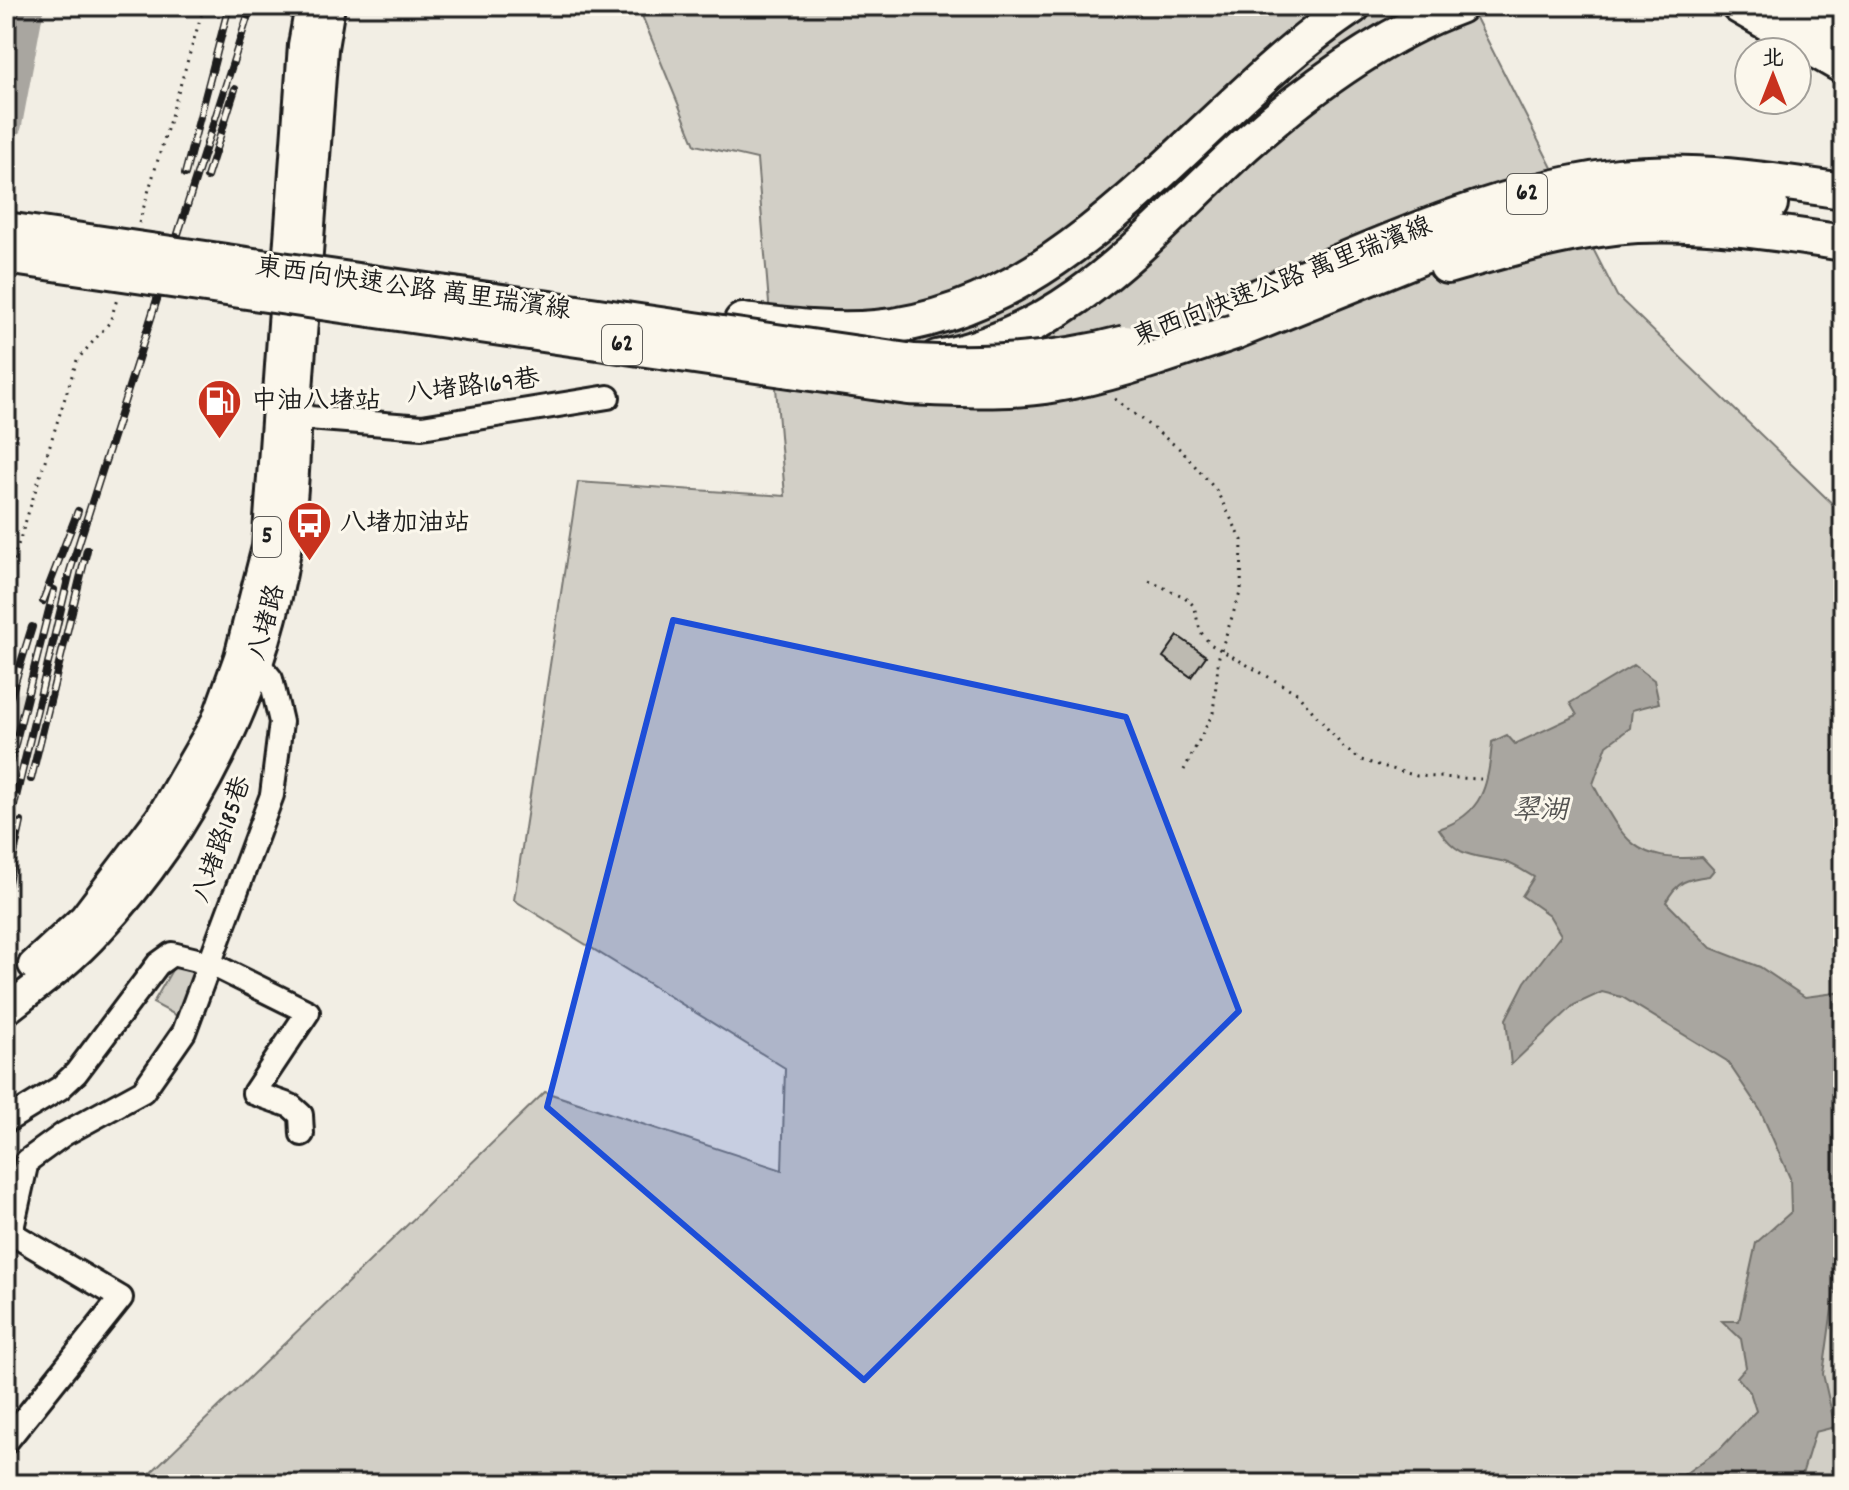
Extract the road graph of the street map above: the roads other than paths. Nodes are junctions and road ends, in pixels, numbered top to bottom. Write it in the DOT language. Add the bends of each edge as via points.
graph roads {
  1 [pos="310,6"];
  2 [pos="330,6"];
  3 [pos="1353,6"];
  4 [pos="1403,6"];
  5 [pos="1459,6"];
  6 [pos="1739,6"];
  7 [pos="1799,6"];
  8 [pos="1843,32"];
  9 [pos="1843,66"];
  10 [pos="1843,191"];
  11 [pos="1843,213"];
  12 [pos="6,230"];
  13 [pos="1843,243"];
  14 [pos="6,246"];
  15 [pos="6,256"];
  16 [pos="6,268"];
  17 [pos="443,295"];
  18 [pos="1308,305"];
  19 [pos="1231,320"];
  20 [pos="764,366"];
  21 [pos="608,397"];
  22 [pos="296,417"];
  23 [pos="249,660"];
  24 [pos="209,963"];
  25 [pos="6,985"];
  26 [pos="6,1010"];
  27 [pos="6,1121"];
  28 [pos="302,1134"];
  29 [pos="8,1235"];
  30 [pos="6,1442"];
  1 -- 23 [label="main road, 八堵路 / 5" via="267,547"];
  2 -- 22 [label="main road, 八堵路 / 5"];
  3 -- 17 [label="highway, bridge" via="1306,37 1102,224 1007,288 962,307 876,328 814,329"];
  4 -- 20 [label="highway" via="1357,31 1266,100 1106,248 1034,300 983,324 893,347"];
  5 -- 20 [label="highway" via="1425,19 1351,62 1247,143 1109,276 1040,322 959,354 887,368 819,378"];
  6 -- 9 [label="highway"];
  7 -- 8 [label="highway"];
  10 -- 19 [label="highway, 東西向快速公路 萬里瑞濱線 / 62" via="1688,174 1620,176 1571,185 1515,197 1447,221"];
  11 -- 18 [label="highway, 東西向快速公路 萬里瑞濱線 / 62" via="1746,201 1651,199 1585,207 1497,226"];
  12 -- 17 [label="highway, 東西向快速公路 萬里瑞濱線 / 62, bridge"];
  13 -- 18 [label="highway" via="1702,224 1634,225 1546,238"];
  14 -- 20 [label="highway"];
  15 -- 19 [label="highway, 東西向快速公路 萬里瑞濱線 / 62, bridge" via="908,387 1054,385 1155,358"];
  16 -- 20 [label="highway"];
  17 -- 19 [label="highway, 東西向快速公路 萬里瑞濱線 / 62, bridge" via="914,362 969,365 1095,352"];
  18 -- 19 [label="highway, 東西向快速公路 萬里瑞濱線 / 62"];
  21 -- 22 [label="street, 八堵路169巷" via="422,427"];
  22 -- 23 [label="main road, 八堵路 / 5" via="286,550"];
  23 -- 24 [label="street, 八堵路185巷" via="271,679 281,722 272,795"];
  23 -- 25 [label="main road, 八堵路 / 5" via="160,818 121,873 84,918"];
  23 -- 26 [label="main road, 八堵路 / 5" via="234,729 176,828 99,931"];
  24 -- 27 [label="street" via="172,954 158,964 76,1073"];
  24 -- 28 [label="street" via="308,1012 254,1093 291,1106 301,1115"];
  24 -- 29 [label="street, 八堵路185巷" via="184,1032 143,1091 64,1134 27,1161"];
  29 -- 30 [label="street, 八堵路185巷" via="121,1298"];
}
